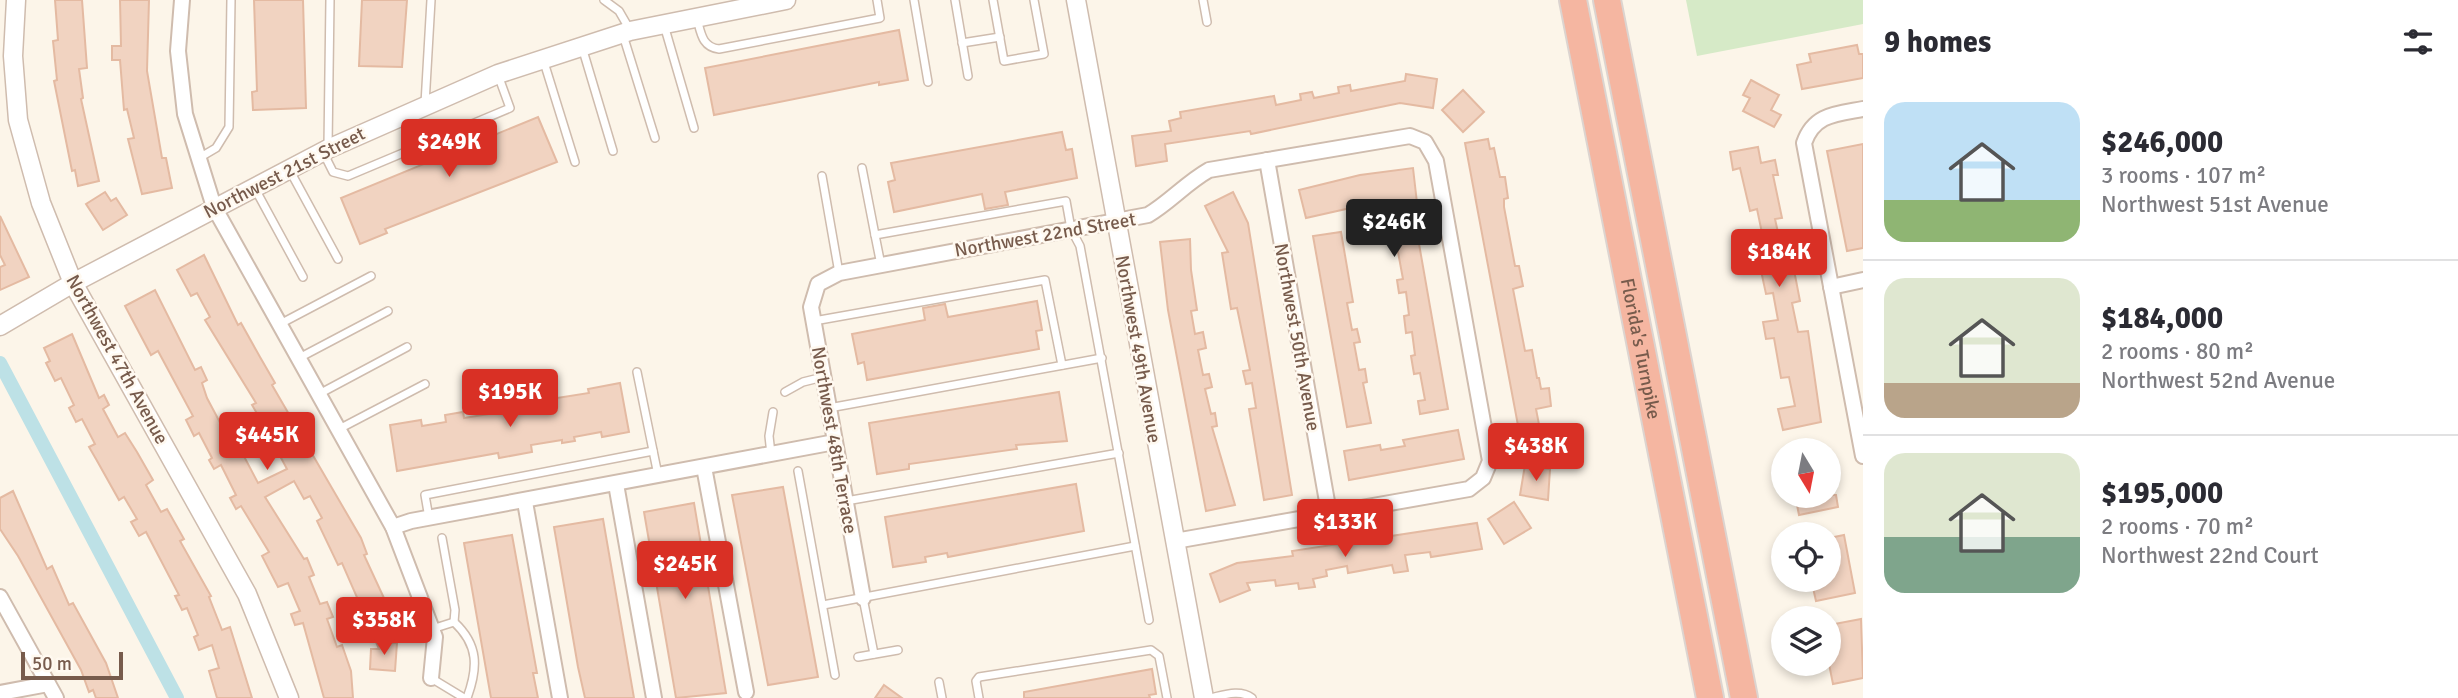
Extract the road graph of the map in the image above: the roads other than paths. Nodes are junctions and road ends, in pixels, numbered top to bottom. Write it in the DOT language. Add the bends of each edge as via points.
graph roads {
  1 [pos="16,0"];
  2 [pos="182,0"];
  3 [pos="231,0"];
  4 [pos="330,0"];
  5 [pos="431,0"];
  6 [pos="604,0"];
  7 [pos="786,0"];
  8 [pos="877,0"];
  9 [pos="914,0"];
  10 [pos="955,0"];
  11 [pos="993,0"];
  12 [pos="1034,0"];
  13 [pos="1076,0"];
  14 [pos="1203,0"];
  15 [pos="1573,0"];
  16 [pos="1607,0"];
  17 [pos="745,4"];
  18 [pos="716,6"];
  19 [pos="697,18"];
  20 [pos="1207,22"];
  21 [pos="663,24"];
  22 [pos="626,32"];
  23 [pos="1000,37"];
  24 [pos="962,43"];
  25 [pos="581,46"];
  26 [pos="543,58"];
  27 [pos="498,74"];
  28 [pos="968,76"];
  29 [pos="928,82"];
  30 [pos="425,104"];
  31 [pos="1863,108"];
  32 [pos="694,128"];
  33 [pos="655,138"];
  34 [pos="325,150"];
  35 [pos="612,151"];
  36 [pos="199,158"];
  37 [pos="1267,160"];
  38 [pos="575,162"];
  39 [pos="862,168"];
  40 [pos="288,169"];
  41 [pos="822,176"];
  42 [pos="254,187"];
  43 [pos="214,207"];
  44 [pos="1116,220"];
  45 [pos="1071,229"];
  46 [pos="876,235"];
  47 [pos="338,259"];
  48 [pos="881,265"];
  49 [pos="839,273"];
  50 [pos="371,276"];
  51 [pos="303,277"];
  52 [pos="1863,280"];
  53 [pos="73,283"];
  54 [pos="818,284"];
  55 [pos="1830,287"];
  56 [pos="388,311"];
  57 [pos="814,321"];
  58 [pos="5,323"];
  59 [pos="280,324"];
  60 [pos="407,347"];
  61 [pos="299,358"];
  62 [pos="1102,358"];
  63 [pos="1062,365"];
  64 [pos="637,372"];
  65 [pos="824,377"];
  66 [pos="425,384"];
  67 [pos="785,392"];
  68 [pos="319,394"];
  69 [pos="829,408"];
  70 [pos="773,412"];
  71 [pos="338,429"];
  72 [pos="835,442"];
  73 [pos="653,451"];
  74 [pos="1119,453"];
  75 [pos="1863,453"];
  76 [pos="771,454"];
  77 [pos="704,467"];
  78 [pos="798,471"];
  79 [pos="658,476"];
  80 [pos="616,484"];
  81 [pos="846,501"];
  82 [pos="525,502"];
  83 [pos="1329,513"];
  84 [pos="429,518"];
  85 [pos="393,527"];
  86 [pos="442,538"];
  87 [pos="1175,541"];
  88 [pos="1135,546"];
  89 [pos="0,597"];
  90 [pos="863,598"];
  91 [pos="823,606"];
  92 [pos="1149,620"];
  93 [pos="454,622"];
  94 [pos="432,629"];
  95 [pos="898,650"];
  96 [pos="874,654"];
  97 [pos="858,657"];
  98 [pos="835,674"];
  99 [pos="431,678"];
  100 [pos="939,682"];
  101 [pos="48,684"];
  102 [pos="0,692"];
  103 [pos="746,692"];
  104 [pos="56,698"];
  105 [pos="289,698"];
  106 [pos="465,698"];
  107 [pos="560,698"];
  108 [pos="654,698"];
  109 [pos="942,698"];
  110 [pos="979,698"];
  111 [pos="1167,698"];
  112 [pos="1204,698"];
  113 [pos="1210,698"];
  114 [pos="1252,698"];
  115 [pos="1710,698"];
  116 [pos="1744,698"];
  1 -- 53 [label="street, Northwest 47th Avenue" via="13,56 18,120 41,204"];
  2 -- 36 [label="street" via="178,51 185,114"];
  3 -- 36 [label="lane" via="229,127 216,148"];
  4 -- 34 [label="lane"];
  5 -- 30 [label="lane"];
  6 -- 22 [label="lane" via="619,11"];
  7 -- 17 [label="street, Northwest 21st Street"];
  8 -- 19 [label="lane" via="880,18 719,49 702,40"];
  9 -- 29 [label="lane"];
  10 -- 24 [label="lane"];
  11 -- 23 [label="lane"];
  12 -- 23 [label="lane" via="1044,54 1004,61"];
  13 -- 44 [label="street, Northwest 49th Avenue"];
  14 -- 20 [label="lane"];
  15 -- 115 [label="highway, Florida's Turnpike"];
  16 -- 116 [label="highway, Florida's Turnpike"];
  17 -- 18 [label="street, Northwest 21st Street"];
  18 -- 19 [label="street, Northwest 21st Street"];
  19 -- 21 [label="street, Northwest 21st Street"];
  21 -- 22 [label="street, Northwest 21st Street"];
  21 -- 32 [label="lane"];
  22 -- 25 [label="street, Northwest 21st Street"];
  22 -- 33 [label="lane"];
  23 -- 24 [label="lane"];
  24 -- 28 [label="lane"];
  25 -- 26 [label="street, Northwest 21st Street"];
  25 -- 35 [label="lane"];
  26 -- 27 [label="street, Northwest 21st Street"];
  26 -- 38 [label="lane"];
  27 -- 30 [label="street, Northwest 21st Street"];
  27 -- 34 [label="lane" via="510,108 348,176 333,172"];
  30 -- 34 [label="street, Northwest 21st Street"];
  31 -- 55 [label="street" via="1823,116 1808,130 1804,143"];
  34 -- 40 [label="street, Northwest 21st Street"];
  36 -- 43 [label="street"];
  37 -- 44 [label="street, Northwest 22nd Street" via="1209,170 1147,215"];
  37 -- 83 [label="street, Northwest 50th Avenue"];
  37 -- 83 [label="street, Northwest 22nd Street" via="1410,136 1425,142 1436,161 1490,461 1483,478 1469,489"];
  39 -- 46 [label="lane"];
  40 -- 42 [label="street, Northwest 21st Street"];
  40 -- 47 [label="lane"];
  41 -- 49 [label="lane"];
  42 -- 43 [label="street, Northwest 21st Street"];
  42 -- 51 [label="lane"];
  43 -- 53 [label="street, Northwest 21st Street"];
  43 -- 59 [label="street"];
  44 -- 45 [label="street, Northwest 22nd Street"];
  44 -- 87 [label="street, Northwest 49th Avenue"];
  45 -- 46 [label="lane" via="1066,201"];
  45 -- 48 [label="street, Northwest 22nd Street"];
  45 -- 62 [label="lane" via="1080,246"];
  46 -- 48 [label="lane"];
  48 -- 49 [label="street, Northwest 22nd Street"];
  49 -- 54 [label="street, Northwest 22nd Street"];
  50 -- 59 [label="lane"];
  52 -- 55 [label="street"];
  53 -- 58 [label="street, Northwest 21st Street"];
  53 -- 105 [label="street, Northwest 47th Avenue" via="247,594"];
  54 -- 57 [label="street, Northwest 48th Terrace" via="811,307"];
  55 -- 75 [label="street"];
  56 -- 61 [label="lane"];
  57 -- 63 [label="lane" via="1045,280"];
  57 -- 65 [label="street, Northwest 48th Terrace"];
  59 -- 61 [label="street"];
  60 -- 68 [label="lane"];
  61 -- 68 [label="street"];
  62 -- 63 [label="lane"];
  62 -- 74 [label="lane"];
  63 -- 69 [label="lane"];
  64 -- 73 [label="lane"];
  65 -- 67 [label="lane"];
  65 -- 69 [label="street, Northwest 48th Terrace"];
  66 -- 71 [label="lane"];
  68 -- 71 [label="street"];
  69 -- 72 [label="street, Northwest 48th Terrace"];
  70 -- 76 [label="lane"];
  71 -- 85 [label="street"];
  72 -- 76 [label="street"];
  72 -- 81 [label="street, Northwest 48th Terrace"];
  73 -- 79 [label="lane"];
  73 -- 84 [label="lane" via="425,495"];
  74 -- 81 [label="lane"];
  74 -- 88 [label="lane"];
  76 -- 77 [label="street"];
  77 -- 79 [label="street"];
  77 -- 103 [label="street"];
  78 -- 91 [label="lane"];
  79 -- 80 [label="street"];
  80 -- 82 [label="street"];
  80 -- 108 [label="street"];
  81 -- 90 [label="street, Northwest 48th Terrace"];
  82 -- 84 [label="street"];
  82 -- 107 [label="street"];
  83 -- 87 [label="street"];
  84 -- 85 [label="street"];
  85 -- 94 [label="street"];
  86 -- 93 [label="lane"];
  87 -- 112 [label="street, Northwest 49th Avenue"];
  88 -- 90 [label="lane"];
  88 -- 92 [label="lane"];
  89 -- 101 [label="street"];
  90 -- 91 [label="lane"];
  90 -- 96 [label="lane"];
  91 -- 98 [label="lane"];
  93 -- 94 [label="lane"];
  93 -- 106 [label="lane" via="466,633 475,655 475,676"];
  94 -- 99 [label="street"];
  95 -- 96 [label="lane"];
  96 -- 97 [label="lane"];
  99 -- 106 [label="lane"];
  100 -- 109 [label="lane"];
  101 -- 102 [label="street"];
  101 -- 104 [label="street"];
  110 -- 111 [label="lane" via="979,677 1151,650 1159,656"];
  113 -- 114 [label="lane" via="1235,693"];
}
